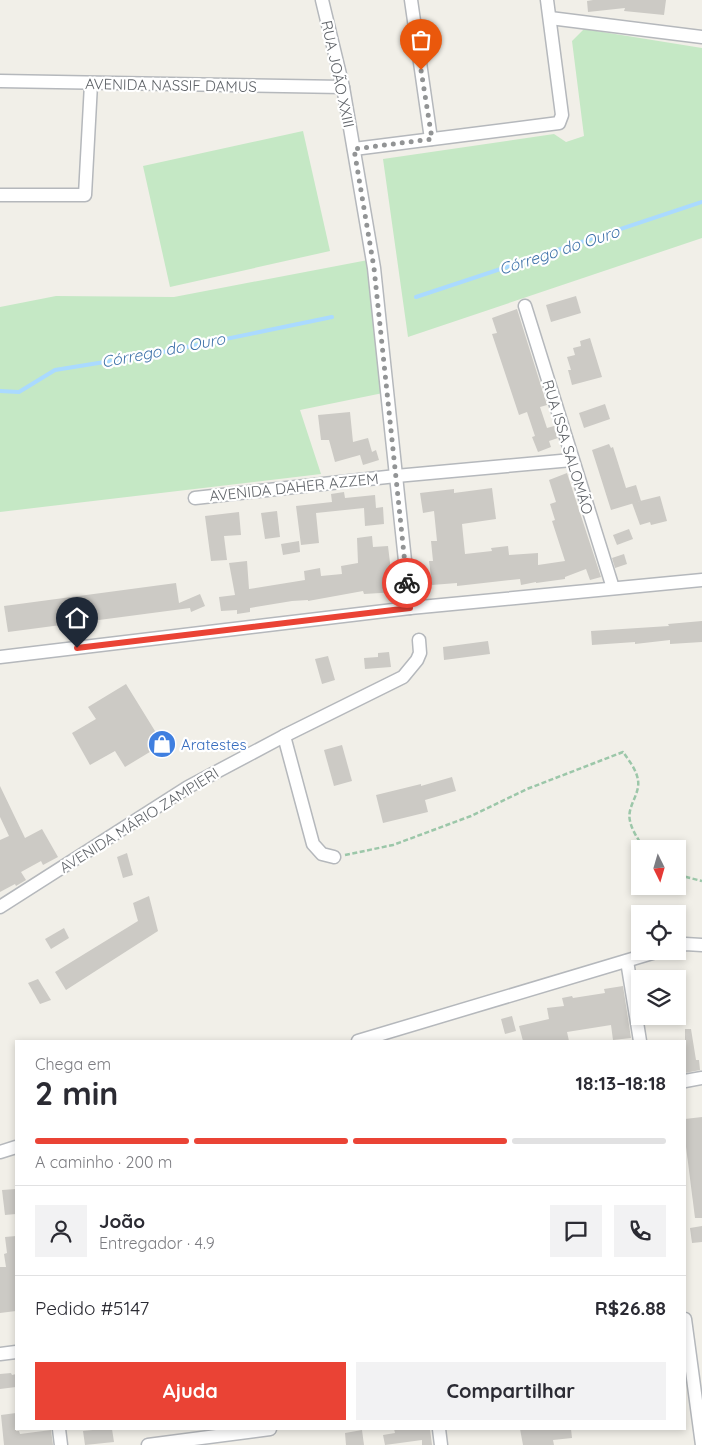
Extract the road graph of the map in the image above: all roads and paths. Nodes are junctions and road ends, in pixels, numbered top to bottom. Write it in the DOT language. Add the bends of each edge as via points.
graph roads {
  1 [pos="322,0"];
  2 [pos="411,0"];
  3 [pos="547,0"];
  4 [pos="550,18"];
  5 [pos="702,37"];
  6 [pos="0,81"];
  7 [pos="91,84"];
  8 [pos="343,87"];
  9 [pos="432,139"];
  10 [pos="354,149"];
  11 [pos="0,195"];
  12 [pos="525,306"];
  13 [pos="572,460"];
  14 [pos="396,476"];
  15 [pos="195,498"];
  16 [pos="702,580"];
  17 [pos="613,588"];
  18 [pos="410,608"];
  19 [pos="419,640"];
  20 [pos="0,657"];
  21 [pos="284,736"];
  22 [pos="638,840"];
  23 [pos="334,857"];
  24 [pos="686,877"];
  25 [pos="702,881"];
  26 [pos="0,907"];
  27 [pos="686,944"];
  28 [pos="702,945"];
  29 [pos="631,960"];
  30 [pos="627,961"];
  31 [pos="381,1038"];
  32 [pos="366,1040"];
  33 [pos="640,1040"];
  34 [pos="702,1078"];
  35 [pos="686,1081"];
  36 [pos="15,1147"];
  37 [pos="0,1152"];
  38 [pos="686,1337"];
  39 [pos="15,1352"];
  40 [pos="0,1354"];
  41 [pos="688,1372"];
  42 [pos="699,1404"];
  43 [pos="59,1430"];
  44 [pos="263,1430"];
  45 [pos="439,1430"];
  46 [pos="212,1437"];
  47 [pos="61,1445"];
  48 [pos="148,1445"];
  49 [pos="441,1445"];
  50 [pos="702,1445"];
  1 -- 8 [label="street, RUA JOÃO XXIII"];
  2 -- 9 [label="street"];
  3 -- 4 [label="street"];
  4 -- 5 [label="street"];
  4 -- 9 [label="street" via="562,115 558,123"];
  6 -- 7 [label="street, AVENIDA NASSIF DAMUS"];
  7 -- 8 [label="street, AVENIDA NASSIF DAMUS"];
  7 -- 11 [label="street" via="85,196"];
  8 -- 10 [label="street, RUA JOÃO XXIII"];
  9 -- 10 [label="street"];
  10 -- 14 [label="street, RUA JOÃO XXIII" via="374,268"];
  12 -- 13 [label="street, RUA ISSA SALOMÃO"];
  13 -- 14 [label="street, AVENIDA DAHER AZZEM"];
  13 -- 17 [label="street, RUA ISSA SALOMÃO"];
  14 -- 15 [label="street, AVENIDA DAHER AZZEM"];
  14 -- 18 [label="street, RUA JOÃO XXIII"];
  16 -- 17 [label="street"];
  17 -- 18 [label="street"];
  18 -- 20 [label="street"];
  19 -- 21 [label="street, AVENIDA MÁRIO ZAMPIERI" via="420,654 403,678"];
  21 -- 23 [label="street" via="313,844 322,854"];
  21 -- 26 [label="street, AVENIDA MÁRIO ZAMPIERI" via="188,787"];
  22 -- 23 [label="path" via="629,820 638,787 634,768 623,752 527,789 471,816 392,844"];
  24 -- 25 [label="path"];
  27 -- 28 [label="street"];
  29 -- 30 [label="street"];
  30 -- 31 [label="street"];
  30 -- 33 [label="street"];
  31 -- 32 [label="street"];
  34 -- 35 [label="street"];
  36 -- 37 [label="street"];
  38 -- 41 [label="street"];
  39 -- 40 [label="street"];
  41 -- 42 [label="street"];
  42 -- 50 [label="street"];
  43 -- 47 [label="street"];
  44 -- 46 [label="street"];
  45 -- 49 [label="street"];
  46 -- 48 [label="street"];
}
